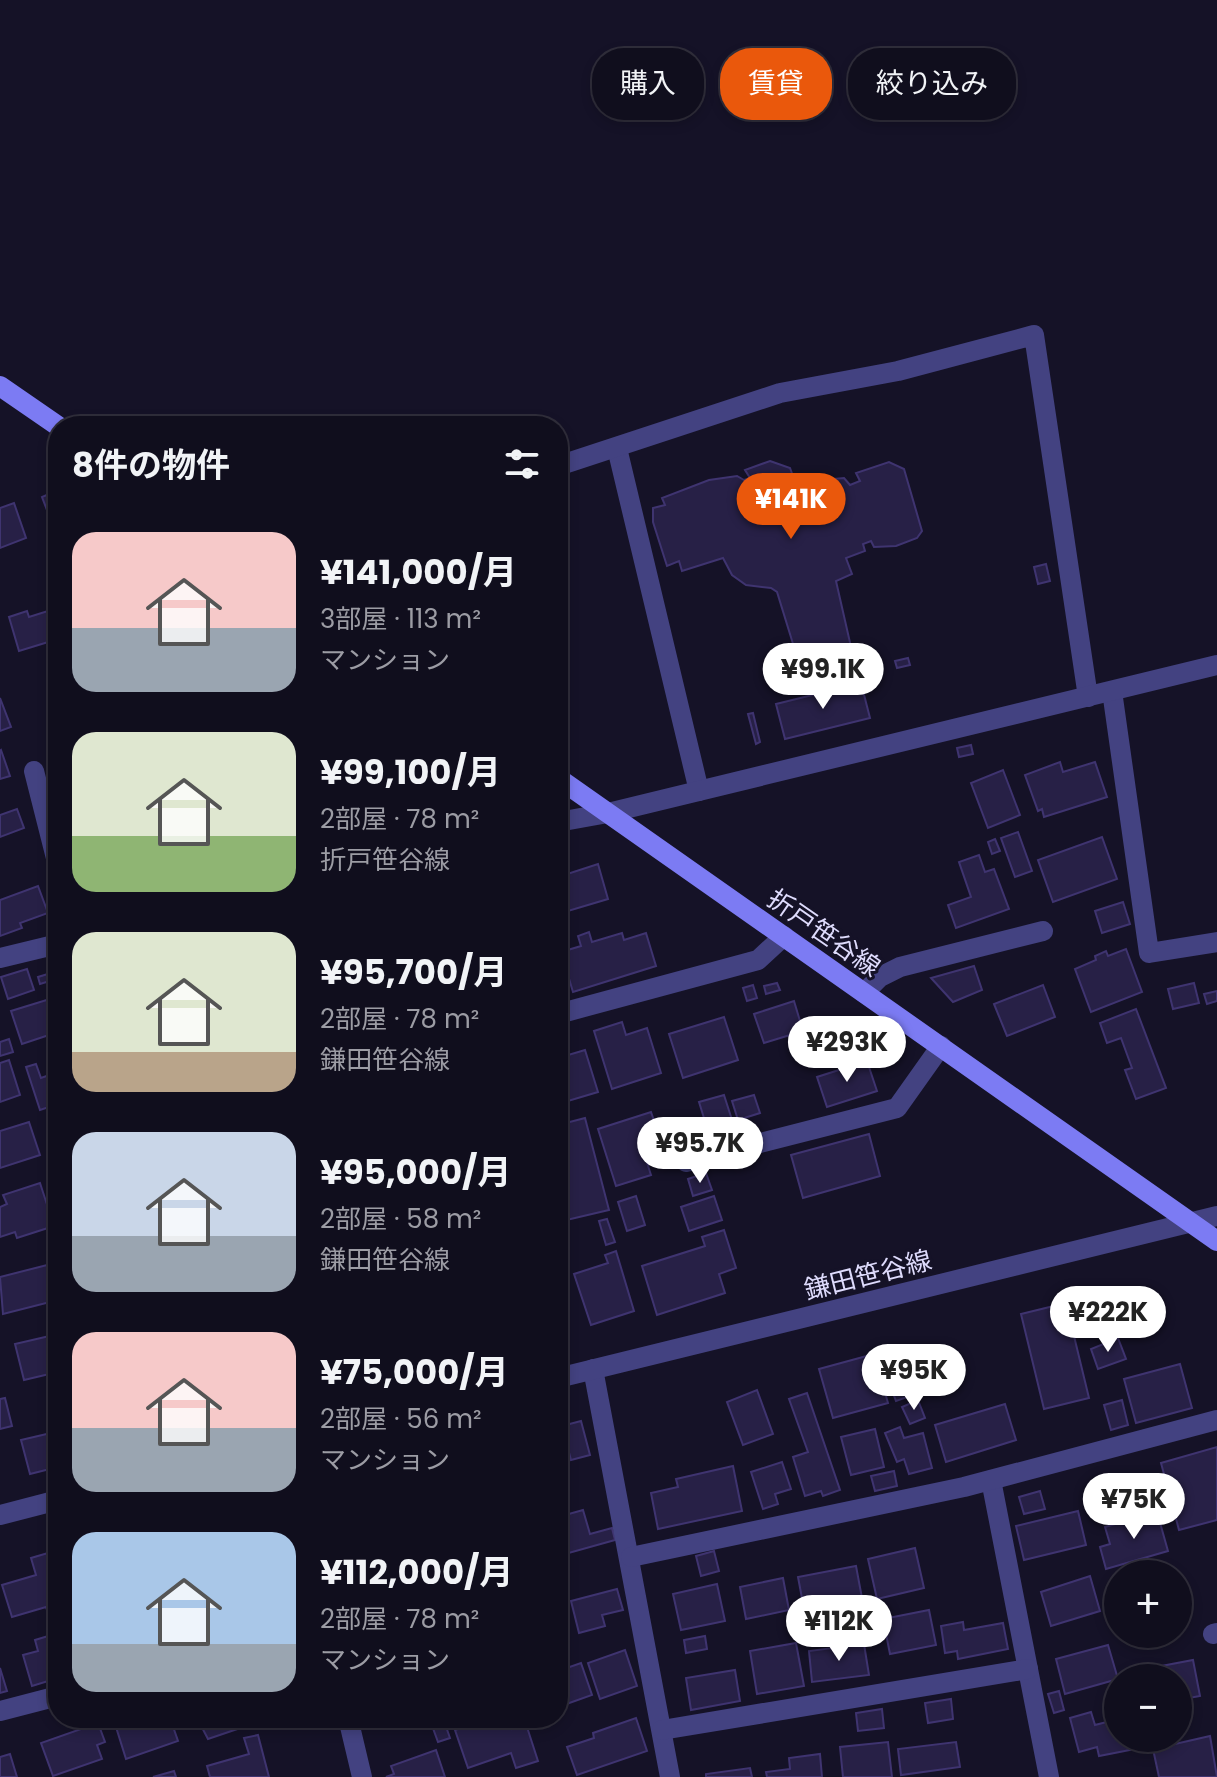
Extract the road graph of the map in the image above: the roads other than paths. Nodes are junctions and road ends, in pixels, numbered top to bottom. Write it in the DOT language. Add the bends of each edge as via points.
graph roads {
  1 [pos="0,386"];
  2 [pos="48,419"];
  3 [pos="617,448"];
  4 [pos="568,463"];
  5 [pos="1217,665"];
  6 [pos="1112,691"];
  7 [pos="1088,697"];
  8 [pos="34,771"];
  9 [pos="568,785"];
  10 [pos="699,791"];
  11 [pos="608,813"];
  12 [pos="568,820"];
  13 [pos="48,826"];
  14 [pos="1043,931"];
  15 [pos="784,936"];
  16 [pos="1217,942"];
  17 [pos="48,946"];
  18 [pos="0,958"];
  19 [pos="864,993"];
  20 [pos="568,1011"];
  21 [pos="941,1046"];
  22 [pos="686,1162"];
  23 [pos="1217,1216"];
  24 [pos="1191,1223"];
  25 [pos="1217,1241"];
  26 [pos="593,1369"];
  27 [pos="568,1375"];
  28 [pos="1217,1420"];
  29 [pos="991,1480"];
  30 [pos="48,1503"];
  31 [pos="0,1515"];
  32 [pos="631,1557"];
  33 [pos="1028,1669"];
  34 [pos="48,1699"];
  35 [pos="0,1711"];
  36 [pos="354,1728"];
  37 [pos="662,1730"];
  38 [pos="362,1777"];
  39 [pos="670,1777"];
  40 [pos="1049,1777"];
  1 -- 2 [label="main road"];
  3 -- 4 [label="street"];
  3 -- 7 [label="street" via="780,393 898,371 1034,335"];
  3 -- 10 [label="street"];
  5 -- 6 [label="street"];
  6 -- 7 [label="street"];
  6 -- 16 [label="street" via="1149,953"];
  7 -- 10 [label="street"];
  8 -- 13 [label="street"];
  9 -- 11 [label="main road, 折戸笹谷線"];
  10 -- 11 [label="street"];
  11 -- 12 [label="street"];
  11 -- 15 [label="main road, 折戸笹谷線"];
  14 -- 19 [label="street" via="900,967"];
  15 -- 19 [label="main road, 折戸笹谷線"];
  15 -- 20 [label="street" via="758,960"];
  17 -- 18 [label="street"];
  19 -- 21 [label="main road, 折戸笹谷線"];
  21 -- 22 [label="street" via="897,1108"];
  21 -- 24 [label="main road, 折戸笹谷線"];
  23 -- 24 [label="street, 鎌田笹谷線"];
  24 -- 25 [label="main road, 折戸笹谷線"];
  24 -- 26 [label="street, 鎌田笹谷線"];
  26 -- 27 [label="street, 鎌田笹谷線"];
  26 -- 32 [label="street"];
  28 -- 29 [label="street"];
  29 -- 32 [label="street"];
  29 -- 33 [label="street"];
  30 -- 31 [label="street"];
  32 -- 37 [label="street"];
  33 -- 37 [label="street"];
  33 -- 40 [label="street"];
  34 -- 35 [label="street"];
  36 -- 38 [label="street"];
  37 -- 39 [label="street"];
}
